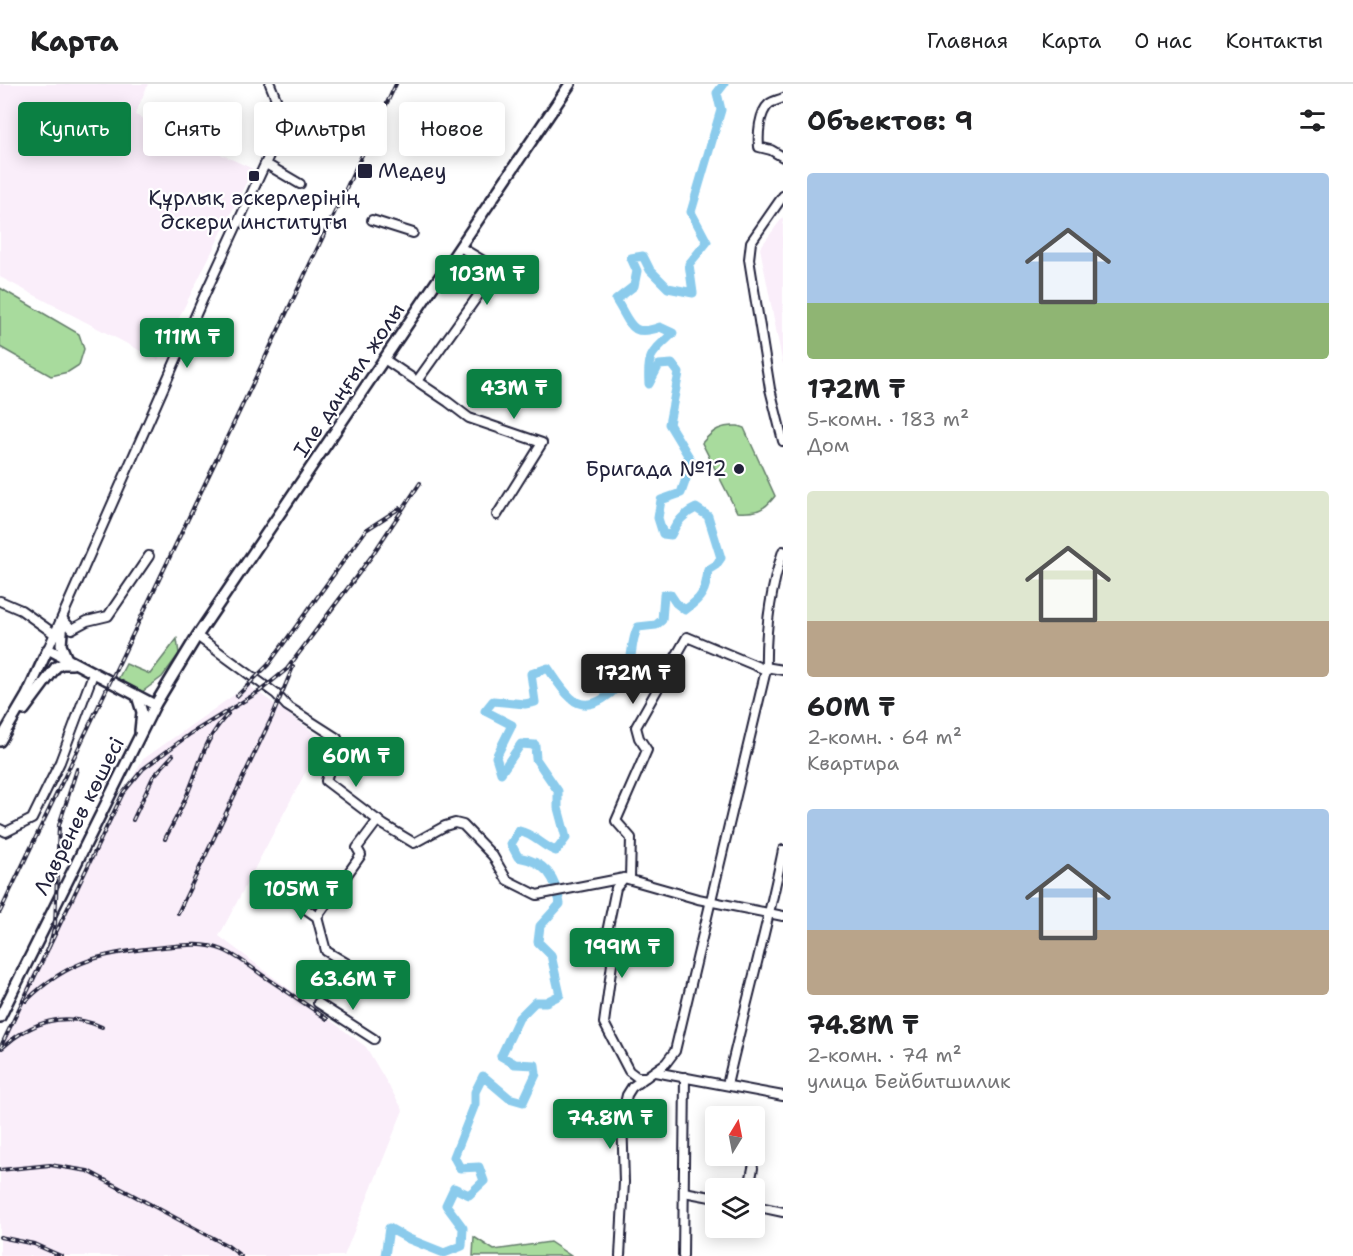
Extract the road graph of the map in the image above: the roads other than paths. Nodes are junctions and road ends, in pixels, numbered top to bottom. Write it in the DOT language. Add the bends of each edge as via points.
graph roads {
  1 [pos="270,84"];
  2 [pos="570,84"];
  3 [pos="783,98"];
  4 [pos="276,102"];
  5 [pos="269,156"];
  6 [pos="783,157"];
  7 [pos="266,164"];
  8 [pos="300,184"];
  9 [pos="783,196"];
  10 [pos="372,220"];
  11 [pos="413,233"];
  12 [pos="460,247"];
  13 [pos="384,359"];
  14 [pos="417,381"];
  15 [pos="783,441"];
  16 [pos="498,515"];
  17 [pos="783,551"];
  18 [pos="149,556"];
  19 [pos="0,601"];
  20 [pos="63,620"];
  21 [pos="56,635"];
  22 [pos="197,636"];
  23 [pos="48,649"];
  24 [pos="71,662"];
  25 [pos="765,669"];
  26 [pos="783,670"];
  27 [pos="93,674"];
  28 [pos="137,696"];
  29 [pos="155,705"];
  30 [pos="8,731"];
  31 [pos="0,741"];
  32 [pos="137,741"];
  33 [pos="378,820"];
  34 [pos="0,829"];
  35 [pos="783,850"];
  36 [pos="627,878"];
  37 [pos="277,889"];
  38 [pos="710,901"];
  39 [pos="770,914"];
  40 [pos="783,916"];
  41 [pos="317,917"];
  42 [pos="388,988"];
  43 [pos="318,1003"];
  44 [pos="0,1017"];
  45 [pos="374,1039"];
  46 [pos="655,1071"];
  47 [pos="647,1077"];
  48 [pos="685,1077"];
  49 [pos="727,1085"];
  50 [pos="783,1096"];
  51 [pos="753,1168"];
  52 [pos="751,1178"];
  53 [pos="684,1192"];
  54 [pos="705,1196"];
  55 [pos="765,1208"];
  56 [pos="783,1212"];
  57 [pos="620,1256"];
  58 [pos="683,1256"];
  1 -- 4 [label="street"];
  2 -- 12 [label="main road, Іле даңғыл жолы"];
  3 -- 6 [label="street" via="769,105 758,136 759,147"];
  5 -- 7 [label="street"];
  7 -- 8 [label="street"];
  7 -- 20 [label="street"];
  9 -- 15 [label="street" via="751,242 749,259 770,389"];
  10 -- 11 [label="street"];
  12 -- 13 [label="main road, Іле даңғыл жолы"];
  12 -- 14 [label="street" via="497,269"];
  13 -- 14 [label="street"];
  13 -- 22 [label="main road, Іле даңғыл жолы"];
  14 -- 16 [label="street" via="469,418 542,443"];
  17 -- 25 [label="street" via="766,638"];
  18 -- 20 [label="street" via="108,616 87,621 76,629"];
  19 -- 21 [label="street" via="21,610"];
  20 -- 21 [label="street"];
  20 -- 24 [label="main road" via="61,645"];
  21 -- 23 [label="street"];
  22 -- 29 [label="main road, Лавренев көшесі"];
  22 -- 33 [label="street" via="287,706 337,738 326,781"];
  23 -- 24 [label="main road"];
  23 -- 30 [label="main road"];
  24 -- 27 [label="main road"];
  24 -- 30 [label="main road" via="56,667"];
  25 -- 26 [label="street"];
  25 -- 36 [label="street" via="687,637 636,727 647,750 616,821 630,838"];
  25 -- 38 [label="street"];
  27 -- 28 [label="main road"];
  27 -- 34 [label="street" via="60,762 32,819 6,832"];
  28 -- 29 [label="main road"];
  28 -- 32 [label="main road" via="142,712"];
  29 -- 32 [label="main road, Лавренев көшесі"];
  30 -- 31 [label="main road"];
  32 -- 44 [label="main road, Лавренев көшесі"];
  33 -- 36 [label="street" via="414,843 445,826 463,825 493,856 507,880 537,895"];
  33 -- 41 [label="street" via="357,848 362,855"];
  35 -- 39 [label="street"];
  36 -- 38 [label="street"];
  36 -- 47 [label="street" via="616,888 605,942 612,964 604,1023 629,1071 637,1077"];
  37 -- 41 [label="street"];
  38 -- 39 [label="street"];
  38 -- 46 [label="street" via="675,1051"];
  39 -- 40 [label="street"];
  39 -- 49 [label="street"];
  41 -- 42 [label="street" via="326,951"];
  43 -- 45 [label="street"];
  46 -- 47 [label="street"];
  46 -- 48 [label="street"];
  47 -- 57 [label="street" via="632,1087 622,1116"];
  48 -- 49 [label="street"];
  48 -- 53 [label="street"];
  49 -- 50 [label="street"];
  51 -- 52 [label="street"];
  53 -- 54 [label="street"];
  53 -- 58 [label="street"];
  55 -- 56 [label="street"];
}
